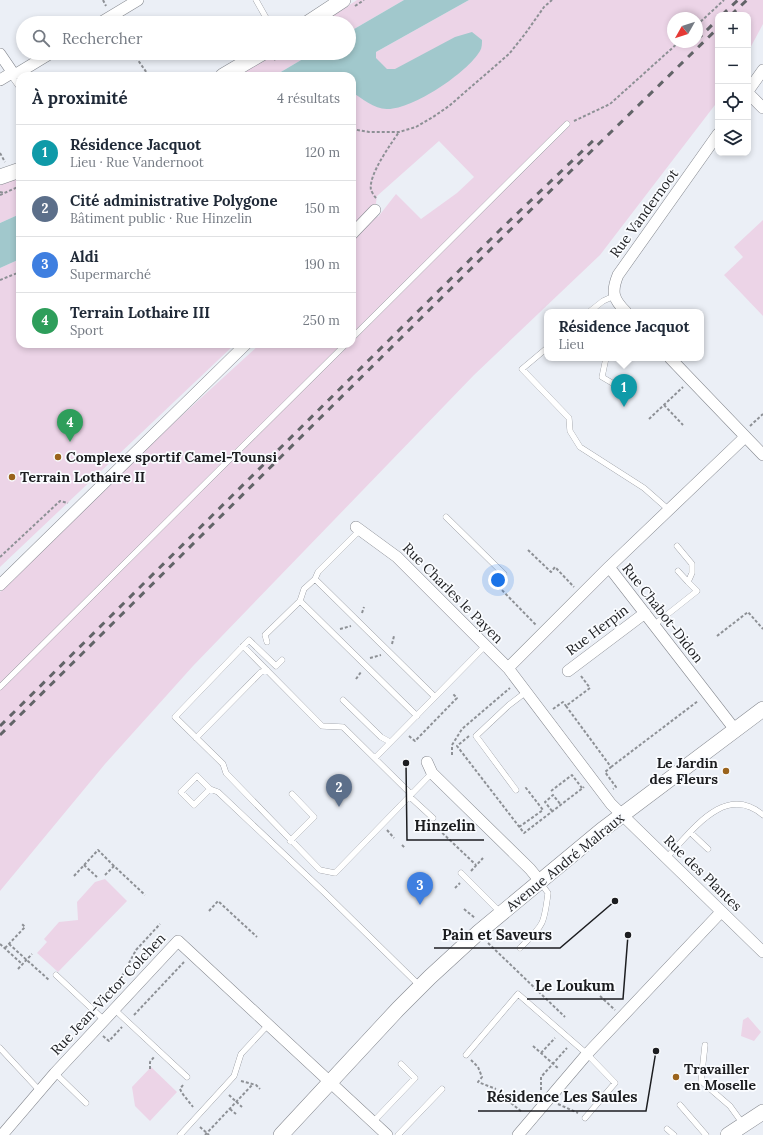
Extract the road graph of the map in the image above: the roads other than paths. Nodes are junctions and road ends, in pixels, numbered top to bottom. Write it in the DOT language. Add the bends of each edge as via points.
graph roads {
  1 [pos="138,0"];
  2 [pos="256,0"];
  3 [pos="343,0"];
  4 [pos="112,16"];
  5 [pos="265,16"];
  6 [pos="319,16"];
  7 [pos="0,54"];
  8 [pos="39,60"];
  9 [pos="250,60"];
  10 [pos="763,70"];
  11 [pos="20,72"];
  12 [pos="230,72"];
  13 [pos="7,76"];
  14 [pos="16,84"];
  15 [pos="751,88"];
  16 [pos="751,95"];
  17 [pos="763,108"];
  18 [pos="567,124"];
  19 [pos="715,138"];
  20 [pos="16,171"];
  21 [pos="0,177"];
  22 [pos="375,210"];
  23 [pos="356,230"];
  24 [pos="614,296"];
  25 [pos="594,309"];
  26 [pos="624,309"];
  27 [pos="356,334"];
  28 [pos="242,348"];
  29 [pos="342,348"];
  30 [pos="544,351"];
  31 [pos="605,361"];
  32 [pos="673,361"];
  33 [pos="619,387"];
  34 [pos="744,435"];
  35 [pos="763,455"];
  36 [pos="669,510"];
  37 [pos="446,517"];
  38 [pos="358,529"];
  39 [pos="677,546"];
  40 [pos="609,567"];
  41 [pos="678,571"];
  42 [pos="504,574"];
  43 [pos="315,580"];
  44 [pos="688,582"];
  45 [pos="0,585"];
  46 [pos="300,601"];
  47 [pos="645,613"];
  48 [pos="654,625"];
  49 [pos="267,642"];
  50 [pos="243,646"];
  51 [pos="485,646"];
  52 [pos="282,660"];
  53 [pos="508,668"];
  54 [pos="571,669"];
  55 [pos="267,670"];
  56 [pos="0,687"];
  57 [pos="526,692"];
  58 [pos="435,697"];
  59 [pos="343,700"];
  60 [pos="763,709"];
  61 [pos="417,716"];
  62 [pos="736,731"];
  63 [pos="196,738"];
  64 [pos="390,742"];
  65 [pos="375,758"];
  66 [pos="427,762"];
  67 [pos="432,773"];
  68 [pos="210,789"];
  69 [pos="516,790"];
  70 [pos="292,794"];
  71 [pos="410,795"];
  72 [pos="763,815"];
  73 [pos="622,816"];
  74 [pos="431,819"];
  75 [pos="691,832"];
  76 [pos="290,841"];
  77 [pos="708,848"];
  78 [pos="666,858"];
  79 [pos="461,873"];
  80 [pos="539,880"];
  81 [pos="721,912"];
  82 [pos="501,913"];
  83 [pos="520,948"];
  84 [pos="763,952"];
  85 [pos="56,975"];
  86 [pos="421,986"];
  87 [pos="114,1009"];
  88 [pos="100,1025"];
  89 [pos="268,1025"];
  90 [pos="705,1045"];
  91 [pos="0,1048"];
  92 [pos="587,1054"];
  93 [pos="466,1055"];
  94 [pos="401,1064"];
  95 [pos="55,1073"];
  96 [pos="187,1077"];
  97 [pos="330,1082"];
  98 [pos="442,1089"];
  99 [pos="39,1090"];
  100 [pos="86,1103"];
  101 [pos="680,1105"];
  102 [pos="763,1112"];
  103 [pos="586,1117"];
  104 [pos="373,1122"];
  105 [pos="744,1124"];
  106 [pos="667,1129"];
  107 [pos="2,1135"];
  108 [pos="180,1135"];
  109 [pos="281,1135"];
  110 [pos="387,1135"];
  111 [pos="398,1135"];
  112 [pos="518,1135"];
  113 [pos="674,1135"];
  114 [pos="706,1135"];
  115 [pos="728,1135"];
  1 -- 4 [label="street"];
  2 -- 5 [label="lane"];
  3 -- 6 [label="main road"];
  7 -- 13 [label="street"];
  8 -- 11 [label="street"];
  9 -- 12 [label="main road"];
  10 -- 15 [label="street"];
  13 -- 14 [label="lane"];
  16 -- 17 [label="street"];
  18 -- 27 [label="lane"];
  19 -- 24 [label="street, Rue Vandernoot" via="618,275 613,286"];
  20 -- 21 [label="main road"];
  22 -- 23 [label="street"];
  24 -- 25 [label="lane"];
  24 -- 26 [label="street"];
  28 -- 45 [label="street"];
  29 -- 56 [label="lane"];
  30 -- 36 [label="lane" via="522,370 569,418 570,431 580,447 644,488"];
  31 -- 33 [label="lane" via="602,377"];
  32 -- 34 [label="street"];
  34 -- 35 [label="street"];
  34 -- 36 [label="street, Rue Chabot-Didon"];
  36 -- 40 [label="street, Rue Chabot-Didon"];
  37 -- 42 [label="lane"];
  38 -- 43 [label="lane" via="318,572"];
  38 -- 51 [label="street, Rue Charles le Payen" via="397,557"];
  39 -- 44 [label="lane" via="692,564"];
  40 -- 47 [label="street, Rue Chabot-Didon"];
  40 -- 53 [label="street"];
  41 -- 44 [label="lane"];
  43 -- 46 [label="lane" via="304,590"];
  43 -- 58 [label="lane"];
  44 -- 48 [label="lane" via="697,591"];
  46 -- 49 [label="lane" via="265,635"];
  46 -- 61 [label="lane"];
  47 -- 48 [label="street, Rue Chabot-Didon"];
  47 -- 54 [label="street, Rue Herpin"];
  48 -- 62 [label="street, Rue Chabot-Didon"];
  50 -- 52 [label="lane" via="249,640 276,666"];
  50 -- 55 [label="lane"];
  50 -- 63 [label="lane" via="174,717"];
  51 -- 53 [label="street, Rue Charles le Payen"];
  51 -- 58 [label="lane"];
  53 -- 57 [label="street, Rue Charles le Payen"];
  55 -- 63 [label="lane" via="261,672"];
  55 -- 65 [label="lane" via="322,726 343,727"];
  57 -- 69 [label="lane" via="476,736"];
  57 -- 73 [label="street, Rue Charles le Payen"];
  58 -- 61 [label="lane"];
  59 -- 64 [label="lane" via="381,737"];
  60 -- 62 [label="main road, Avenue André Malraux"];
  61 -- 64 [label="lane"];
  62 -- 73 [label="main road, Avenue André Malraux"];
  63 -- 76 [label="lane" via="223,764 226,773"];
  64 -- 65 [label="lane"];
  65 -- 71 [label="lane"];
  66 -- 67 [label="street"];
  67 -- 71 [label="lane"];
  67 -- 80 [label="street"];
  68 -- 68 [label="lane" via="197,776 181,792 194,806"];
  68 -- 86 [label="lane" via="218,792"];
  70 -- 76 [label="lane" via="314,817"];
  71 -- 74 [label="lane"];
  71 -- 76 [label="lane" via="335,872 320,870"];
  72 -- 75 [label="lane" via="745,804 731,804 719,808"];
  73 -- 78 [label="street, Rue des Plantes"];
  73 -- 80 [label="main road, Avenue André Malraux"];
  75 -- 77 [label="lane"];
  75 -- 78 [label="lane"];
  78 -- 81 [label="street, Rue des Plantes"];
  79 -- 82 [label="lane"];
  80 -- 82 [label="main road, Avenue André Malraux"];
  80 -- 83 [label="lane" via="548,893 545,917 541,927"];
  81 -- 84 [label="street, Rue des Plantes"];
  81 -- 92 [label="street"];
  82 -- 86 [label="main road, Avenue André Malraux"];
  85 -- 88 [label="lane" via="91,1009"];
  86 -- 97 [label="main road, Avenue André Malraux"];
  87 -- 88 [label="street, Rue Jean-Victor Colchen"];
  87 -- 89 [label="street, Rue Jean-Victor Colchen" via="178,941"];
  87 -- 96 [label="lane"];
  88 -- 95 [label="street, Rue Jean-Victor Colchen"];
  89 -- 97 [label="street, Rue Jean-Victor Colchen"];
  89 -- 108 [label="lane" via="241,1054 232,1079"];
  90 -- 105 [label="lane" via="701,1082 730,1106"];
  91 -- 99 [label="lane"];
  92 -- 93 [label="lane" via="518,994"];
  92 -- 103 [label="lane" via="615,1083"];
  92 -- 112 [label="street"];
  94 -- 104 [label="lane" via="415,1078"];
  95 -- 99 [label="street, Rue Jean-Victor Colchen"];
  95 -- 100 [label="lane"];
  97 -- 104 [label="street, Rue Jean-Victor Colchen"];
  97 -- 109 [label="main road, Avenue André Malraux"];
  98 -- 111 [label="lane"];
  99 -- 107 [label="street, Rue Jean-Victor Colchen"];
  101 -- 114 [label="lane"];
  102 -- 105 [label="main road"];
  104 -- 110 [label="street, Rue Jean-Victor Colchen"];
  105 -- 115 [label="main road"];
  106 -- 113 [label="lane"];
}
